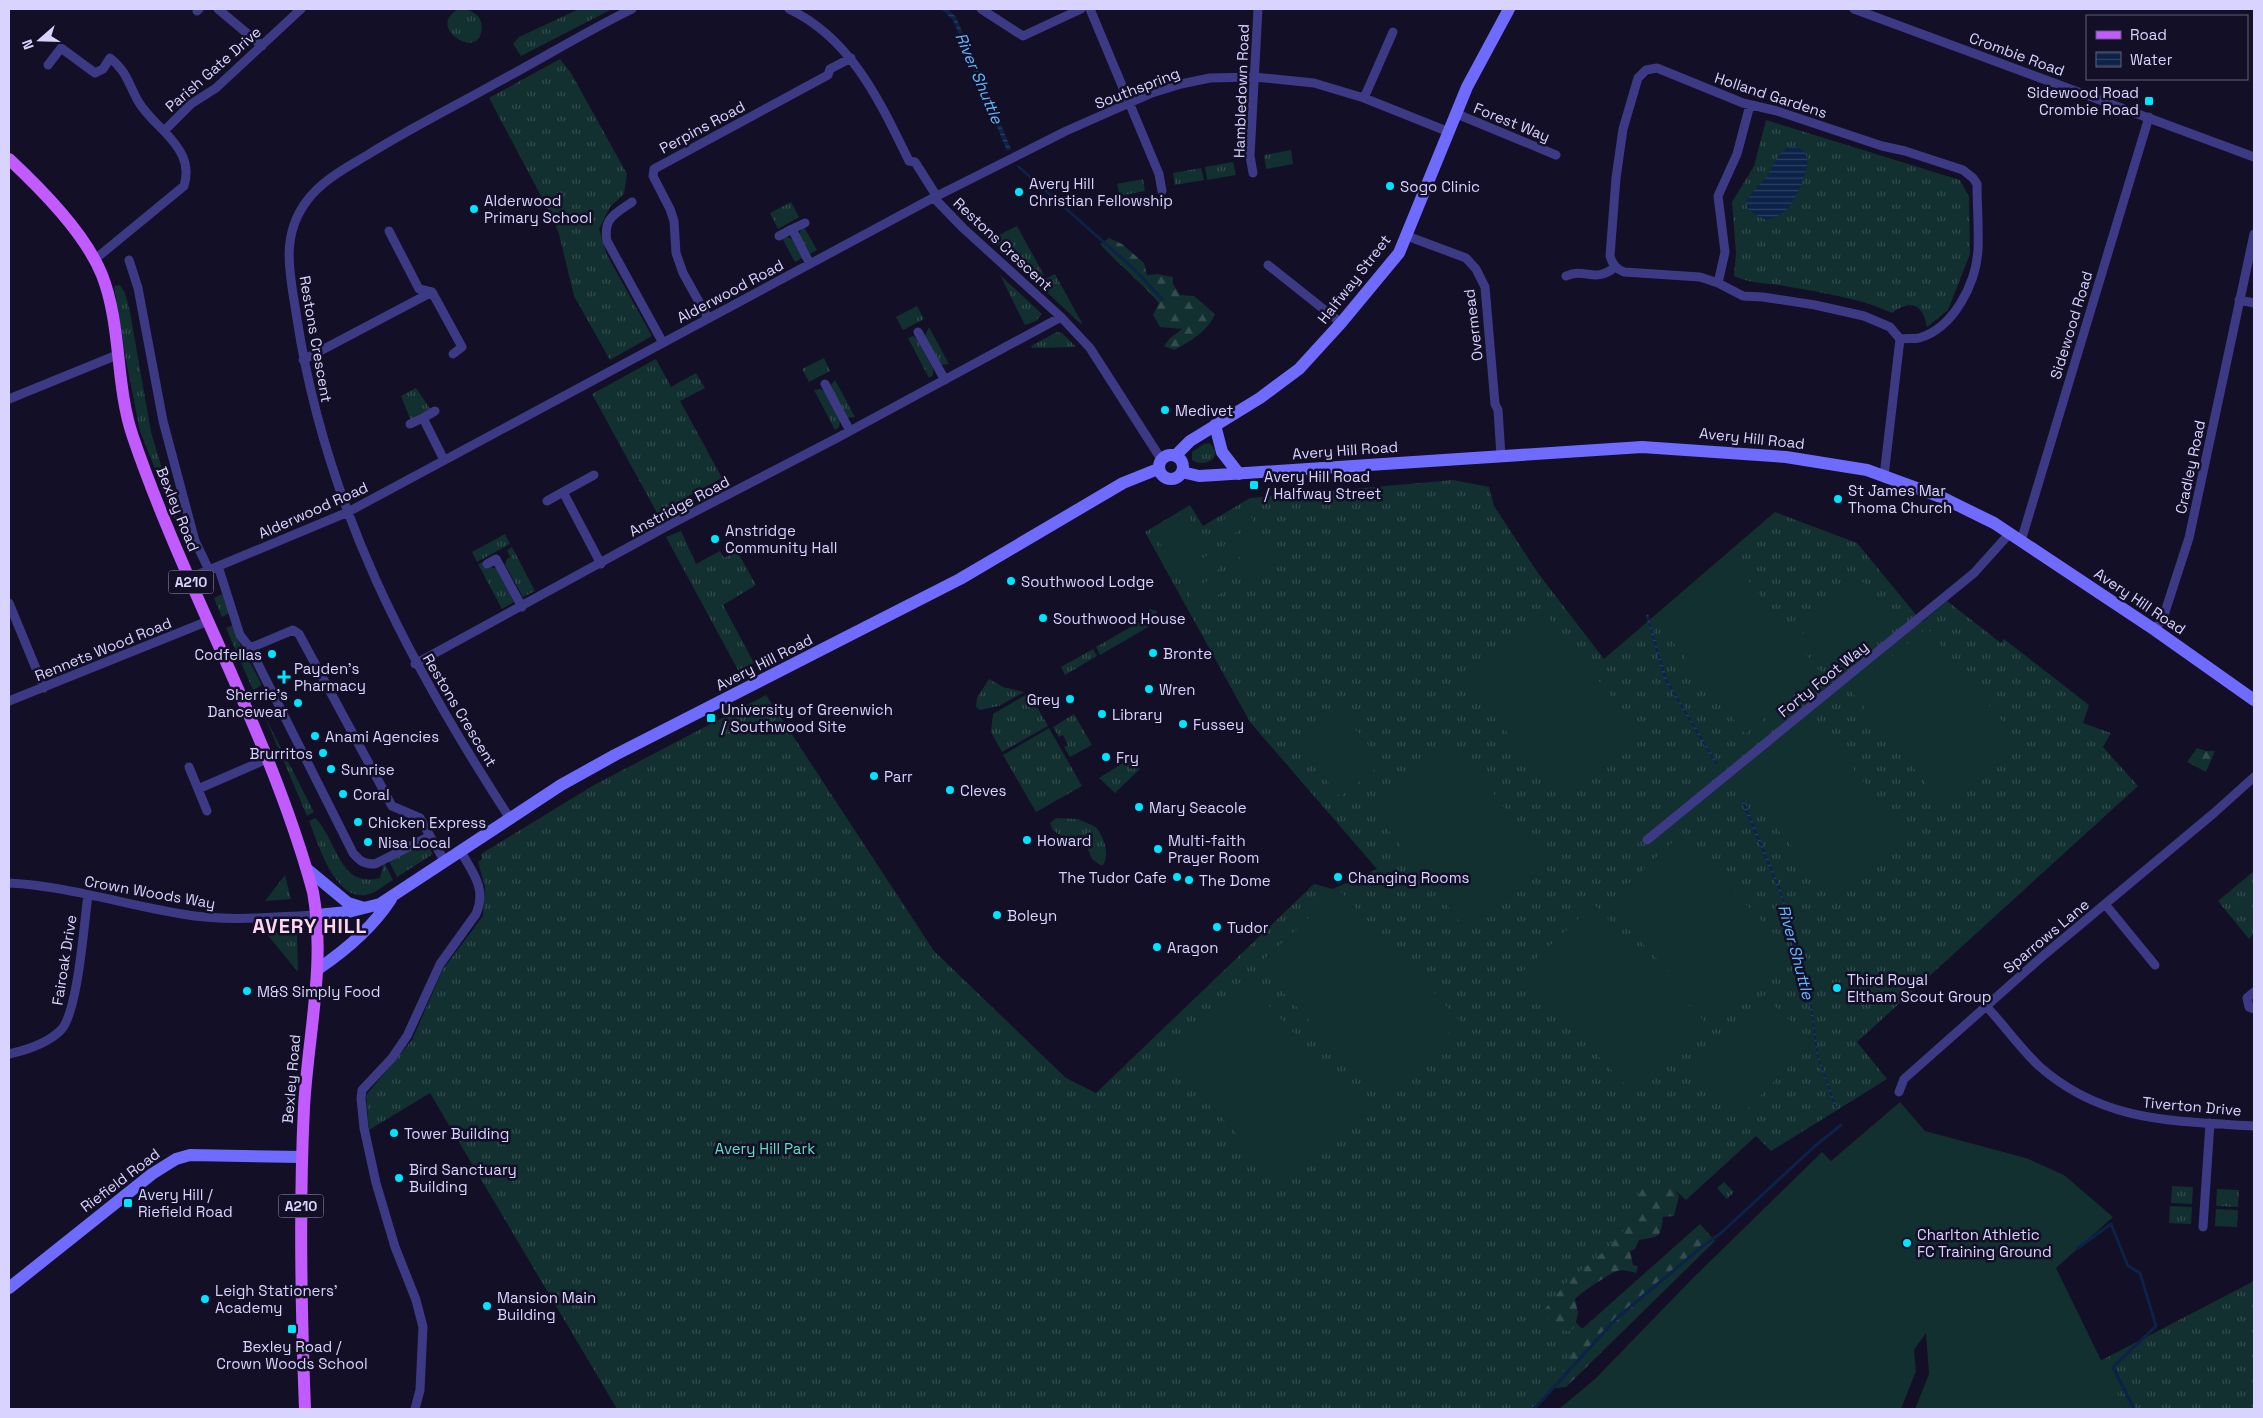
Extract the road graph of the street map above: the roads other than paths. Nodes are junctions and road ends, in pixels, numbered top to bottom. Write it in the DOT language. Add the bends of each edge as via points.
graph roads {
  1 [pos="218,9"];
  2 [pos="301,9"];
  3 [pos="632,9"];
  4 [pos="789,9"];
  5 [pos="981,9"];
  6 [pos="1081,9"];
  7 [pos="1090,9"];
  8 [pos="1258,9"];
  9 [pos="1509,9"];
  10 [pos="1854,9"];
  11 [pos="1393,32"];
  12 [pos="262,46"];
  13 [pos="851,58"];
  14 [pos="48,65"];
  15 [pos="1254,77"];
  16 [pos="1364,98"];
  17 [pos="1129,102"];
  18 [pos="1750,105"];
  19 [pos="1457,114"];
  20 [pos="2149,117"];
  21 [pos="164,131"];
  22 [pos="1449,132"];
  23 [pos="1556,155"];
  24 [pos="2254,157"];
  25 [pos="9,159"];
  26 [pos="1253,173"];
  27 [pos="1162,191"];
  28 [pos="934,198"];
  29 [pos="632,202"];
  30 [pos="804,222"];
  31 [pos="792,229"];
  32 [pos="388,230"];
  33 [pos="2254,234"];
  34 [pos="779,236"];
  35 [pos="1407,236"];
  36 [pos="94,260"];
  37 [pos="128,260"];
  38 [pos="810,264"];
  39 [pos="1268,265"];
  40 [pos="1615,267"];
  41 [pos="1566,276"];
  42 [pos="1718,283"];
  43 [pos="432,292"];
  44 [pos="2239,302"];
  45 [pos="2254,302"];
  46 [pos="1062,317"];
  47 [pos="708,318"];
  48 [pos="1341,323"];
  49 [pos="918,332"];
  50 [pos="1900,339"];
  51 [pos="663,343"];
  52 [pos="453,354"];
  53 [pos="117,355"];
  54 [pos="304,360"];
  55 [pos="945,380"];
  56 [pos="825,384"];
  57 [pos="9,399"];
  58 [pos="435,411"];
  59 [pos="423,418"];
  60 [pos="410,424"];
  61 [pos="1215,425"];
  62 [pos="850,431"];
  63 [pos="1175,456"];
  64 [pos="1502,456"];
  65 [pos="444,460"];
  66 [pos="1160,464"];
  67 [pos="1182,472"];
  68 [pos="1239,474"];
  69 [pos="594,475"];
  70 [pos="1884,476"];
  71 [pos="563,492"];
  72 [pos="547,500"];
  73 [pos="348,512"];
  74 [pos="2010,533"];
  75 [pos="2021,541"];
  76 [pos="505,554"];
  77 [pos="496,559"];
  78 [pos="487,564"];
  79 [pos="601,564"];
  80 [pos="218,566"];
  81 [pos="209,570"];
  82 [pos="190,578"];
  83 [pos="9,604"];
  84 [pos="522,607"];
  85 [pos="208,621"];
  86 [pos="2155,630"];
  87 [pos="250,648"];
  88 [pos="415,664"];
  89 [pos="44,688"];
  90 [pos="2254,700"];
  91 [pos="9,701"];
  92 [pos="267,759"];
  93 [pos="189,767"];
  94 [pos="2254,777"];
  95 [pos="198,789"];
  96 [pos="207,811"];
  97 [pos="511,820"];
  98 [pos="430,836"];
  99 [pos="1647,840"];
  100 [pos="461,852"];
  101 [pos="445,862"];
  102 [pos="307,869"];
  103 [pos="9,883"];
  104 [pos="88,895"];
  105 [pos="392,896"];
  106 [pos="2105,904"];
  107 [pos="365,908"];
  108 [pos="316,915"];
  109 [pos="2156,965"];
  110 [pos="318,969"];
  111 [pos="2254,992"];
  112 [pos="1986,1006"];
  113 [pos="2254,1009"];
  114 [pos="9,1054"];
  115 [pos="1899,1092"];
  116 [pos="2210,1123"];
  117 [pos="2254,1126"];
  118 [pos="302,1157"];
  119 [pos="2203,1227"];
  120 [pos="9,1288"];
  121 [pos="305,1409"];
  122 [pos="415,1409"];
  1 -- 12 [label="street"];
  2 -- 12 [label="street, Parish Gate Drive"];
  3 -- 54 [label="street, Restons Crescent" via="392,139 321,184 305,203 294,226 287,254"];
  4 -- 13 [label="street, Restons Crescent" via="824,31"];
  5 -- 6 [label="street" via="1023,36"];
  7 -- 17 [label="street"];
  8 -- 15 [label="street, Hambledown Road"];
  9 -- 19 [label="main road, Halfway Street" via="1467,87"];
  10 -- 20 [label="street, Crombie Road"];
  11 -- 16 [label="street"];
  12 -- 21 [label="street, Parish Gate Drive" via="216,88 191,104"];
  13 -- 28 [label="street, Restons Crescent" via="870,85 909,161 915,162 934,192"];
  13 -- 47 [label="street, Perpins Road" via="830,70 828,75 654,168 652,176 672,215 676,253 683,273"];
  14 -- 21 [label="street" via="61,48 95,73 103,69 110,58 127,76 146,114"];
  15 -- 16 [label="street, Southspring" via="1314,83"];
  15 -- 17 [label="street, Southspring" via="1210,78"];
  15 -- 26 [label="street, Hambledown Road" via="1250,156"];
  16 -- 22 [label="street, Southspring"];
  17 -- 27 [label="street" via="1159,174"];
  17 -- 28 [label="street, Southspring"];
  18 -- 40 [label="street, Holland Gardens" via="1657,68 1646,70 1638,78 1623,130 1617,169 1610,256"];
  18 -- 42 [label="street" via="1737,154 1718,196 1725,252"];
  18 -- 50 [label="street, Holland Gardens" via="1777,110 1963,170 1977,184 1976,265 1960,307 1953,316 1920,338"];
  19 -- 22 [label="main road, Halfway Street"];
  19 -- 23 [label="street, Forest Way"];
  20 -- 24 [label="street, Crombie Road"];
  20 -- 75 [label="street, Sidewood Road"];
  21 -- 36 [label="street, Parish Gate Drive" via="184,156 184,186"];
  22 -- 35 [label="main road, Halfway Street"];
  25 -- 36 [label="main road, A210" via="51,202"];
  28 -- 38 [label="street, Alderwood Road"];
  28 -- 46 [label="street, Restons Crescent"];
  29 -- 51 [label="street" via="608,221 605,229 607,241"];
  30 -- 31 [label="street, Alderwood Road"];
  31 -- 34 [label="street, Alderwood Road"];
  31 -- 38 [label="street"];
  32 -- 43 [label="street" via="419,289"];
  33 -- 44 [label="street, Cradley Road"];
  35 -- 48 [label="main road, Halfway Street" via="1399,253"];
  35 -- 64 [label="street, Overmead" via="1466,258 1485,287"];
  36 -- 53 [label="main road, Bexley Road / A210" via="102,275 114,324"];
  37 -- 81 [label="street, Bexley Road" via="138,288 163,421 194,541"];
  38 -- 47 [label="street, Alderwood Road"];
  39 -- 48 [label="street"];
  40 -- 41 [label="street" via="1597,276 1576,273"];
  40 -- 42 [label="street" via="1624,272 1700,277"];
  42 -- 50 [label="street" via="1743,296 1815,305 1864,316 1890,327"];
  43 -- 52 [label="street" via="462,347"];
  43 -- 54 [label="street"];
  44 -- 45 [label="street"];
  44 -- 86 [label="street, Cradley Road" via="2190,538 2164,615"];
  46 -- 55 [label="street, Anstridge Road"];
  46 -- 66 [label="street, Restons Crescent" via="1103,366"];
  47 -- 51 [label="street, Alderwood Road"];
  48 -- 61 [label="main road, Halfway Street" via="1316,353 1284,381"];
  49 -- 55 [label="street"];
  50 -- 70 [label="street"];
  51 -- 65 [label="street, Alderwood Road"];
  53 -- 57 [label="street"];
  53 -- 82 [label="main road, Bexley Road / A210" via="132,435"];
  54 -- 73 [label="street, Restons Crescent" via="322,440"];
  55 -- 62 [label="street, Anstridge Road"];
  56 -- 62 [label="street"];
  58 -- 59 [label="street"];
  59 -- 60 [label="street"];
  59 -- 65 [label="street"];
  61 -- 63 [label="main road, Halfway Street" via="1185,445"];
  61 -- 68 [label="main road" via="1222,452"];
  62 -- 79 [label="street, Anstridge Road"];
  63 -- 66 [label="main road" via="1168,455"];
  63 -- 67 [label="main road" via="1181,461"];
  64 -- 68 [label="main road, Avery Hill Road"];
  64 -- 70 [label="main road, Avery Hill Road" via="1642,447 1693,449 1786,457 1867,470"];
  65 -- 73 [label="street, Alderwood Road"];
  66 -- 67 [label="main road" via="1162,476 1169,480"];
  66 -- 97 [label="main road, Avery Hill Road" via="952,583 614,755"];
  67 -- 68 [label="main road, Avery Hill Road" via="1199,476"];
  69 -- 71 [label="street"];
  70 -- 74 [label="main road, Avery Hill Road" via="1953,502"];
  71 -- 72 [label="street"];
  71 -- 79 [label="street"];
  73 -- 80 [label="street, Alderwood Road"];
  73 -- 88 [label="street, Restons Crescent" via="379,590"];
  74 -- 75 [label="main road, Avery Hill Road"];
  74 -- 99 [label="street, Forty Foot Way" via="1974,573"];
  75 -- 86 [label="main road, Avery Hill Road"];
  76 -- 77 [label="street"];
  77 -- 78 [label="street"];
  77 -- 84 [label="street"];
  79 -- 84 [label="street, Anstridge Road"];
  80 -- 81 [label="street, Alderwood Road"];
  80 -- 87 [label="street" via="240,635"];
  81 -- 82 [label="street, Alderwood Road"];
  82 -- 85 [label="main road, Bexley Road / A210"];
  83 -- 89 [label="street"];
  84 -- 88 [label="street, Anstridge Road"];
  85 -- 89 [label="street, Rennets Wood Road"];
  85 -- 92 [label="main road, Bexley Road / A210"];
  86 -- 90 [label="main road, Avery Hill Road"];
  87 -- 98 [label="street" via="293,630 299,634 392,806 420,818"];
  87 -- 98 [label="street" via="352,853 366,864 375,864"];
  88 -- 97 [label="street, Restons Crescent"];
  89 -- 91 [label="street, Rennets Wood Road"];
  92 -- 95 [label="street"];
  92 -- 102 [label="main road, Bexley Road / A210"];
  93 -- 95 [label="street"];
  94 -- 106 [label="street, Sparrows Lane"];
  95 -- 96 [label="street"];
  97 -- 100 [label="main road, Avery Hill Road"];
  98 -- 101 [label="street"];
  100 -- 101 [label="main road, Avery Hill Road"];
  100 -- 122 [label="street" via="479,883 480,905 440,964 407,1036 392,1058 362,1090 361,1098 376,1183 423,1327 420,1390"];
  101 -- 105 [label="main road, Avery Hill Road"];
  102 -- 107 [label="main road" via="348,903"];
  102 -- 108 [label="main road, Bexley Road / A210"];
  103 -- 104 [label="street, Crown Woods Way"];
  104 -- 108 [label="street, Crown Woods Way" via="214,918"];
  104 -- 114 [label="street, Fairoak Drive" via="74,994 65,1024 44,1042"];
  105 -- 107 [label="main road, Avery Hill Road"];
  105 -- 110 [label="main road, Avery Hill Road" via="379,917"];
  106 -- 109 [label="street, Sparrows Lane"];
  106 -- 112 [label="street, Sparrows Lane"];
  107 -- 108 [label="main road, Avery Hill Road"];
  108 -- 110 [label="main road, Bexley Road / A210"];
  110 -- 118 [label="main road, Bexley Road / A210" via="307,1062"];
  111 -- 113 [label="street" via="2247,998"];
  112 -- 115 [label="street, Sparrows Lane" via="1904,1079"];
  112 -- 116 [label="street, Tiverton Drive" via="2039,1065 2060,1082 2096,1102 2126,1113"];
  116 -- 117 [label="street, Tiverton Drive"];
  116 -- 119 [label="street"];
  118 -- 120 [label="main road, Riefield Road" via="204,1154 176,1159 153,1173"];
  118 -- 121 [label="main road, Bexley Road / A210" via="300,1256"];
}
